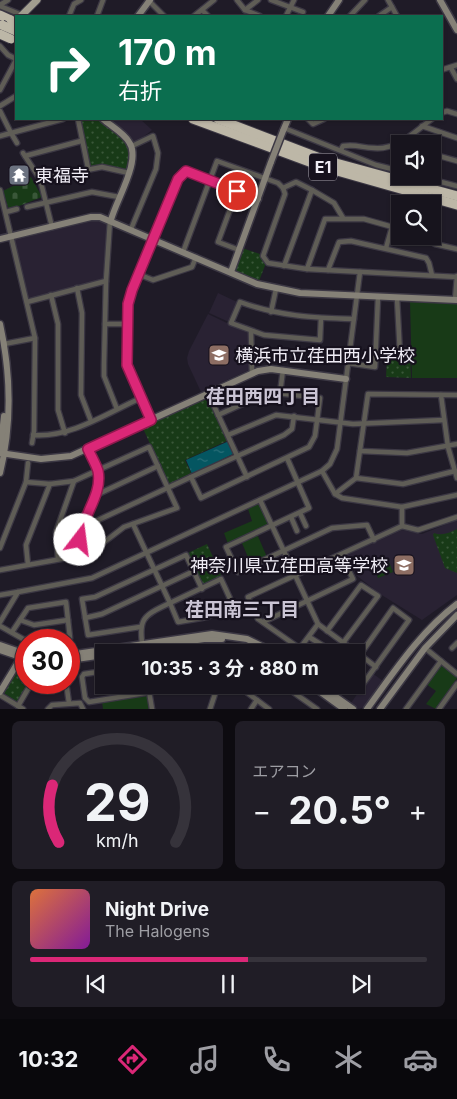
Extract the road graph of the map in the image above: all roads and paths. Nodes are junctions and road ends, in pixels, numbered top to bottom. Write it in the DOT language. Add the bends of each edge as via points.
graph roads {
  1 [pos="8,0"];
  2 [pos="37,0"];
  3 [pos="43,0"];
  4 [pos="81,0"];
  5 [pos="103,0"];
  6 [pos="149,0"];
  7 [pos="214,0"];
  8 [pos="237,0"];
  9 [pos="258,0"];
  10 [pos="271,0"];
  11 [pos="294,0"];
  12 [pos="339,0"];
  13 [pos="365,0"];
  14 [pos="388,0"];
  15 [pos="440,0"];
  16 [pos="0,5"];
  17 [pos="290,7"];
  18 [pos="392,7"];
  19 [pos="202,10"];
  20 [pos="246,10"];
  21 [pos="303,12"];
  22 [pos="24,15"];
  23 [pos="25,15"];
  24 [pos="68,15"];
  25 [pos="97,15"];
  26 [pos="139,15"];
  27 [pos="161,15"];
  28 [pos="195,15"];
  29 [pos="207,15"];
  30 [pos="258,15"];
  31 [pos="286,15"];
  32 [pos="329,15"];
  33 [pos="351,15"];
  34 [pos="380,15"];
  35 [pos="397,15"];
  36 [pos="15,17"];
  37 [pos="15,24"];
  38 [pos="15,24"];
  39 [pos="457,30"];
  40 [pos="5,34"];
  41 [pos="15,59"];
  42 [pos="15,62"];
  43 [pos="457,65"];
  44 [pos="451,68"];
  45 [pos="443,70"];
  46 [pos="457,79"];
  47 [pos="0,90"];
  48 [pos="15,97"];
  49 [pos="0,106"];
  50 [pos="0,112"];
  51 [pos="443,112"];
  52 [pos="457,114"];
  53 [pos="59,120"];
  54 [pos="78,120"];
  55 [pos="104,120"];
  56 [pos="196,120"];
  57 [pos="221,120"];
  58 [pos="288,120"];
  59 [pos="309,120"];
  60 [pos="322,120"];
  61 [pos="431,120"];
  62 [pos="422,126"];
  63 [pos="284,130"];
  64 [pos="11,133"];
  65 [pos="410,135"];
  66 [pos="0,136"];
  67 [pos="457,138"];
  68 [pos="81,141"];
  69 [pos="17,143"];
  70 [pos="132,146"];
  71 [pos="391,146"];
  72 [pos="341,150"];
  73 [pos="441,157"];
  74 [pos="457,161"];
  75 [pos="88,168"];
  76 [pos="391,169"];
  77 [pos="129,173"];
  78 [pos="265,178"];
  79 [pos="40,179"];
  80 [pos="210,180"];
  81 [pos="441,182"];
  82 [pos="457,186"];
  83 [pos="283,188"];
  84 [pos="0,190"];
  85 [pos="312,190"];
  86 [pos="237,191"];
  87 [pos="119,196"];
  88 [pos="457,196"];
  89 [pos="258,199"];
  90 [pos="46,202"];
  91 [pos="457,205"];
  92 [pos="27,207"];
  93 [pos="17,209"];
  94 [pos="6,212"];
  95 [pos="343,218"];
  96 [pos="111,220"];
  97 [pos="52,226"];
  98 [pos="391,226"];
  99 [pos="131,229"];
  100 [pos="391,230"];
  101 [pos="11,237"];
  102 [pos="153,238"];
  103 [pos="0,239"];
  104 [pos="439,245"];
  105 [pos="386,248"];
  106 [pos="239,250"];
  107 [pos="457,250"];
  108 [pos="183,252"];
  109 [pos="196,257"];
  110 [pos="284,266"];
  111 [pos="307,269"];
  112 [pos="328,270"];
  113 [pos="231,272"];
  114 [pos="360,272"];
  115 [pos="138,274"];
  116 [pos="432,275"];
  117 [pos="457,276"];
  118 [pos="106,281"];
  119 [pos="77,288"];
  120 [pos="276,289"];
  121 [pos="51,295"];
  122 [pos="357,296"];
  123 [pos="378,297"];
  124 [pos="398,298"];
  125 [pos="456,300"];
  126 [pos="27,302"];
  127 [pos="271,312"];
  128 [pos="321,318"];
  129 [pos="354,319"];
  130 [pos="0,324"];
  131 [pos="105,324"];
  132 [pos="127,324"];
  133 [pos="251,332"];
  134 [pos="34,338"];
  135 [pos="1,344"];
  136 [pos="375,356"];
  137 [pos="348,363"];
  138 [pos="283,370"];
  139 [pos="252,373"];
  140 [pos="346,379"];
  141 [pos="208,393"];
  142 [pos="280,393"];
  143 [pos="441,395"];
  144 [pos="457,395"];
  145 [pos="141,398"];
  146 [pos="117,409"];
  147 [pos="218,414"];
  148 [pos="294,416"];
  149 [pos="317,418"];
  150 [pos="151,420"];
  151 [pos="444,420"];
  152 [pos="91,421"];
  153 [pos="341,422"];
  154 [pos="364,423"];
  155 [pos="66,433"];
  156 [pos="33,435"];
  157 [pos="228,436"];
  158 [pos="32,443"];
  159 [pos="457,444"];
  160 [pos="448,447"];
  161 [pos="88,449"];
  162 [pos="360,451"];
  163 [pos="2,453"];
  164 [pos="238,456"];
  165 [pos="287,458"];
  166 [pos="28,463"];
  167 [pos="158,466"];
  168 [pos="98,471"];
  169 [pos="322,471"];
  170 [pos="455,471"];
  171 [pos="0,473"];
  172 [pos="192,477"];
  173 [pos="247,477"];
  174 [pos="356,478"];
  175 [pos="457,478"];
  176 [pos="26,482"];
  177 [pos="74,482"];
  178 [pos="298,483"];
  179 [pos="50,484"];
  180 [pos="168,488"];
  181 [pos="335,494"];
  182 [pos="457,495"];
  183 [pos="94,496"];
  184 [pos="260,500"];
  185 [pos="402,507"];
  186 [pos="300,513"];
  187 [pos="291,517"];
  188 [pos="457,517"];
  189 [pos="133,524"];
  190 [pos="272,526"];
  191 [pos="306,526"];
  192 [pos="402,526"];
  193 [pos="82,528"];
  194 [pos="297,530"];
  195 [pos="374,540"];
  196 [pos="0,548"];
  197 [pos="284,551"];
  198 [pos="147,553"];
  199 [pos="82,554"];
  200 [pos="341,555"];
  201 [pos="58,559"];
  202 [pos="28,565"];
  203 [pos="155,569"];
  204 [pos="0,570"];
  205 [pos="194,571"];
  206 [pos="295,576"];
  207 [pos="162,586"];
  208 [pos="202,589"];
  209 [pos="18,592"];
  210 [pos="0,595"];
  211 [pos="307,601"];
  212 [pos="170,603"];
  213 [pos="457,604"];
  214 [pos="457,615"];
  215 [pos="85,618"];
  216 [pos="20,620"];
  217 [pos="68,620"];
  218 [pos="0,622"];
  219 [pos="262,622"];
  220 [pos="318,624"];
  221 [pos="0,626"];
  222 [pos="140,627"];
  223 [pos="69,629"];
  224 [pos="12,632"];
  225 [pos="327,632"];
  226 [pos="15,634"];
  227 [pos="309,637"];
  228 [pos="343,643"];
  229 [pos="457,643"];
  230 [pos="142,644"];
  231 [pos="163,644"];
  232 [pos="170,644"];
  233 [pos="245,644"];
  234 [pos="257,644"];
  235 [pos="289,644"];
  236 [pos="304,644"];
  237 [pos="320,644"];
  238 [pos="364,644"];
  239 [pos="0,645"];
  240 [pos="425,648"];
  241 [pos="452,648"];
  242 [pos="0,650"];
  243 [pos="15,652"];
  244 [pos="95,653"];
  245 [pos="15,654"];
  246 [pos="80,654"];
  247 [pos="95,656"];
  248 [pos="80,658"];
  249 [pos="365,659"];
  250 [pos="441,661"];
  251 [pos="376,667"];
  252 [pos="15,670"];
  253 [pos="95,672"];
  254 [pos="457,674"];
  255 [pos="365,682"];
  256 [pos="457,684"];
  257 [pos="0,693"];
  258 [pos="25,694"];
  259 [pos="68,694"];
  260 [pos="137,694"];
  261 [pos="149,694"];
  262 [pos="215,694"];
  263 [pos="249,694"];
  264 [pos="295,694"];
  265 [pos="323,694"];
  266 [pos="332,694"];
  267 [pos="257,700"];
  268 [pos="69,703"];
  269 [pos="18,706"];
  270 [pos="314,708"];
  271 [pos="23,709"];
  272 [pos="48,709"];
  273 [pos="83,709"];
  274 [pos="152,709"];
  275 [pos="210,709"];
  276 [pos="251,709"];
  277 [pos="269,709"];
  278 [pos="344,709"];
  279 [pos="353,709"];
  280 [pos="367,709"];
  281 [pos="380,709"];
  282 [pos="406,709"];
  283 [pos="439,709"];
  1 -- 16 [label="street"];
  2 -- 22 [label="main road"];
  3 -- 23 [label="main road"];
  4 -- 24 [label="street" via="74,4"];
  5 -- 25 [label="street"];
  6 -- 26 [label="street"];
  6 -- 27 [label="street"];
  7 -- 19 [label="street"];
  8 -- 20 [label="street"];
  9 -- 20 [label="street"];
  10 -- 17 [label="street"];
  11 -- 17 [label="street"];
  12 -- 32 [label="street"];
  13 -- 33 [label="street"];
  14 -- 18 [label="street"];
  15 -- 39 [label="street"];
  16 -- 36 [label="street"];
  17 -- 21 [label="street"];
  17 -- 31 [label="street"];
  18 -- 34 [label="street"];
  18 -- 35 [label="street"];
  19 -- 28 [label="street"];
  19 -- 29 [label="street"];
  20 -- 30 [label="street"];
  37 -- 40 [label="highway"];
  38 -- 40 [label="main road"];
  40 -- 41 [label="street" via="8,55"];
  42 -- 47 [label="street"];
  43 -- 44 [label="street"];
  44 -- 45 [label="street"];
  44 -- 46 [label="street"];
  48 -- 49 [label="street"];
  50 -- 64 [label="street"];
  51 -- 52 [label="street"];
  53 -- 64 [label="street"];
  54 -- 68 [label="street"];
  55 -- 70 [label="street"];
  56 -- 91 [label="highway, E1" via="322,167"];
  57 -- 88 [label="highway, E1" via="326,160"];
  58 -- 63 [label="street"];
  59 -- 60 [label="street" via="313,124"];
  61 -- 62 [label="street"];
  62 -- 65 [label="street"];
  62 -- 67 [label="street"];
  63 -- 72 [label="street"];
  63 -- 78 [label="street, bridge"];
  64 -- 66 [label="street"];
  64 -- 69 [label="street"];
  68 -- 75 [label="street"];
  68 -- 79 [label="street" via="24,154"];
  70 -- 77 [label="street" via="133,160"];
  70 -- 99 [label="street" via="153,136 158,161"];
  71 -- 72 [label="street" via="354,144"];
  72 -- 76 [label="street"];
  73 -- 74 [label="street"];
  75 -- 77 [label="street" via="102,167"];
  75 -- 79 [label="street"];
  77 -- 87 [label="street"];
  78 -- 80 [label="street" via="217,161"];
  78 -- 83 [label="street"];
  78 -- 89 [label="street"];
  79 -- 90 [label="street"];
  80 -- 86 [label="street"];
  80 -- 102 [label="street" via="186,171 178,179"];
  80 -- 108 [label="street"];
  81 -- 82 [label="street"];
  83 -- 85 [label="street" via="296,182"];
  83 -- 110 [label="street" via="285,194 263,256 268,263"];
  84 -- 94 [label="street"];
  85 -- 95 [label="street" via="334,203"];
  85 -- 110 [label="street"];
  86 -- 89 [label="street"];
  86 -- 106 [label="street" via="218,242"];
  87 -- 90 [label="street" via="92,192"];
  87 -- 96 [label="street"];
  89 -- 106 [label="street"];
  90 -- 92 [label="street"];
  90 -- 97 [label="street"];
  93 -- 94 [label="street"];
  94 -- 101 [label="street"];
  95 -- 98 [label="street"];
  95 -- 111 [label="street" via="325,219"];
  96 -- 97 [label="street" via="91,217"];
  96 -- 99 [label="street"];
  96 -- 118 [label="street"];
  97 -- 101 [label="street"];
  99 -- 102 [label="street"];
  100 -- 105 [label="street"];
  101 -- 103 [label="street"];
  101 -- 126 [label="street"];
  102 -- 108 [label="street"];
  102 -- 115 [label="street"];
  104 -- 107 [label="street"];
  105 -- 112 [label="street" via="351,241 339,242"];
  105 -- 116 [label="street" via="426,258"];
  106 -- 113 [label="street"];
  108 -- 109 [label="street"];
  109 -- 113 [label="street"];
  109 -- 115 [label="street" via="192,267 153,280"];
  110 -- 111 [label="street"];
  111 -- 112 [label="street"];
  112 -- 114 [label="street"];
  113 -- 120 [label="street"];
  114 -- 116 [label="street"];
  114 -- 122 [label="street"];
  115 -- 132 [label="street" via="128,304"];
  116 -- 117 [label="street"];
  117 -- 125 [label="street"];
  118 -- 119 [label="street"];
  118 -- 131 [label="street"];
  119 -- 121 [label="street"];
  119 -- 152 [label="street" via="82,313 81,395"];
  120 -- 122 [label="street"];
  120 -- 127 [label="street"];
  121 -- 126 [label="street"];
  121 -- 155 [label="street" via="58,324 58,410"];
  122 -- 123 [label="street"];
  122 -- 129 [label="street"];
  123 -- 124 [label="street"];
  123 -- 136 [label="street"];
  124 -- 125 [label="street"];
  124 -- 136 [label="street" via="400,354"];
  126 -- 134 [label="street"];
  127 -- 128 [label="street"];
  127 -- 133 [label="street" via="240,302 231,323"];
  128 -- 129 [label="street"];
  128 -- 133 [label="street" via="320,340"];
  129 -- 137 [label="street"];
  130 -- 135 [label="street"];
  131 -- 132 [label="street"];
  131 -- 146 [label="street" via="104,376"];
  132 -- 145 [label="street" via="127,365"];
  133 -- 139 [label="street"];
  134 -- 135 [label="street"];
  134 -- 156 [label="street"];
  135 -- 163 [label="street" via="9,387"];
  136 -- 137 [label="street" via="374,366"];
  137 -- 140 [label="street"];
  138 -- 139 [label="street" via="266,369"];
  138 -- 140 [label="street"];
  138 -- 142 [label="street"];
  139 -- 141 [label="street"];
  140 -- 153 [label="street"];
  141 -- 147 [label="street"];
  141 -- 150 [label="street"];
  142 -- 147 [label="street" via="265,393"];
  142 -- 149 [label="street" via="320,398"];
  143 -- 144 [label="street"];
  143 -- 151 [label="street"];
  143 -- 154 [label="street" via="368,394"];
  145 -- 146 [label="street"];
  145 -- 150 [label="street"];
  146 -- 152 [label="street"];
  147 -- 157 [label="street"];
  148 -- 149 [label="street"];
  148 -- 157 [label="street" via="276,415"];
  148 -- 164 [label="street" via="292,429 284,435"];
  149 -- 153 [label="street"];
  149 -- 165 [label="street" via="313,442"];
  150 -- 161 [label="street"];
  151 -- 154 [label="street"];
  151 -- 160 [label="street"];
  152 -- 155 [label="street"];
  153 -- 154 [label="street"];
  153 -- 169 [label="street" via="336,454"];
  154 -- 162 [label="street"];
  155 -- 156 [label="street"];
  156 -- 158 [label="street"];
  157 -- 164 [label="street"];
  159 -- 160 [label="street"];
  160 -- 162 [label="street" via="406,453"];
  160 -- 170 [label="street"];
  161 -- 163 [label="street" via="71,456 47,459"];
  161 -- 168 [label="street"];
  162 -- 174 [label="street"];
  163 -- 171 [label="street"];
  164 -- 172 [label="street"];
  164 -- 173 [label="street"];
  165 -- 173 [label="street"];
  165 -- 178 [label="street"];
  166 -- 176 [label="street"];
  167 -- 168 [label="street" via="149,447"];
  167 -- 180 [label="street"];
  167 -- 183 [label="street"];
  168 -- 177 [label="street"];
  168 -- 183 [label="street"];
  169 -- 178 [label="street"];
  169 -- 181 [label="street"];
  170 -- 174 [label="street" via="403,484"];
  170 -- 175 [label="street"];
  172 -- 173 [label="street" via="201,498"];
  172 -- 180 [label="street"];
  174 -- 181 [label="street"];
  176 -- 179 [label="street"];
  176 -- 196 [label="street"];
  177 -- 179 [label="street"];
  177 -- 201 [label="street" via="56,532"];
  178 -- 184 [label="street"];
  178 -- 186 [label="street" via="309,508"];
  179 -- 202 [label="street" via="26,545"];
  180 -- 189 [label="street" via="177,508"];
  180 -- 193 [label="street"];
  181 -- 185 [label="street" via="342,498"];
  182 -- 185 [label="street"];
  183 -- 193 [label="street"];
  184 -- 190 [label="street"];
  184 -- 198 [label="street"];
  185 -- 192 [label="street"];
  186 -- 187 [label="street"];
  186 -- 191 [label="street"];
  187 -- 190 [label="street"];
  187 -- 194 [label="street"];
  188 -- 192 [label="street" via="418,530"];
  189 -- 198 [label="street"];
  189 -- 199 [label="street"];
  190 -- 197 [label="street"];
  190 -- 197 [label="street" via="226,547 238,572"];
  192 -- 195 [label="street"];
  193 -- 199 [label="street"];
  195 -- 197 [label="street" via="367,525 332,528"];
  195 -- 200 [label="street"];
  197 -- 206 [label="street"];
  198 -- 203 [label="street"];
  198 -- 209 [label="street" via="86,580"];
  199 -- 201 [label="street"];
  200 -- 206 [label="street"];
  200 -- 211 [label="street" via="353,579"];
  201 -- 202 [label="street"];
  202 -- 204 [label="street"];
  203 -- 205 [label="street" via="186,555"];
  203 -- 207 [label="street"];
  203 -- 215 [label="street" via="95,597 82,599"];
  205 -- 207 [label="street"];
  205 -- 208 [label="street"];
  206 -- 211 [label="street"];
  206 -- 219 [label="street" via="248,598"];
  207 -- 212 [label="street"];
  207 -- 215 [label="street" via="102,614"];
  208 -- 212 [label="street"];
  208 -- 212 [label="street" via="221,579 233,605 207,617 178,622"];
  209 -- 210 [label="street"];
  209 -- 218 [label="street"];
  211 -- 219 [label="street"];
  211 -- 220 [label="street"];
  212 -- 222 [label="street" via="149,613"];
  213 -- 280 [label="street" via="423,636"];
  214 -- 240 [label="street"];
  215 -- 222 [label="street" via="88,635"];
  216 -- 217 [label="street" via="34,625"];
  216 -- 217 [label="street" via="28,608 66,602"];
  216 -- 224 [label="street"];
  217 -- 223 [label="street"];
  219 -- 235 [label="street"];
  220 -- 225 [label="street"];
  220 -- 227 [label="street"];
  221 -- 224 [label="street"];
  222 -- 230 [label="street"];
  224 -- 226 [label="street"];
  225 -- 228 [label="street"];
  225 -- 228 [label="street" via="361,585 378,596"];
  227 -- 236 [label="street"];
  227 -- 237 [label="street"];
  229 -- 241 [label="street"];
  231 -- 234 [label="street" via="212,634 247,639"];
  232 -- 233 [label="street" via="220,639"];
  238 -- 251 [label="street" via="393,608 410,620"];
  239 -- 243 [label="street"];
  240 -- 250 [label="street"];
  240 -- 281 [label="street"];
  242 -- 245 [label="street"];
  244 -- 246 [label="street"];
  247 -- 248 [label="street"];
  249 -- 251 [label="street"];
  250 -- 254 [label="street"];
  250 -- 282 [label="street"];
  251 -- 255 [label="street"];
  252 -- 257 [label="street"];
  253 -- 260 [label="street" via="82,677 85,698 89,702"];
  256 -- 283 [label="street"];
  257 -- 269 [label="street"];
  258 -- 269 [label="street"];
  259 -- 268 [label="street"];
  261 -- 274 [label="street"];
  262 -- 275 [label="street"];
  263 -- 267 [label="street"];
  264 -- 270 [label="street"];
  265 -- 278 [label="street"];
  266 -- 279 [label="street"];
  267 -- 276 [label="street"];
  267 -- 277 [label="street"];
  268 -- 272 [label="street" via="52,704"];
  268 -- 273 [label="street" via="80,703"];
  269 -- 271 [label="street"];
}
